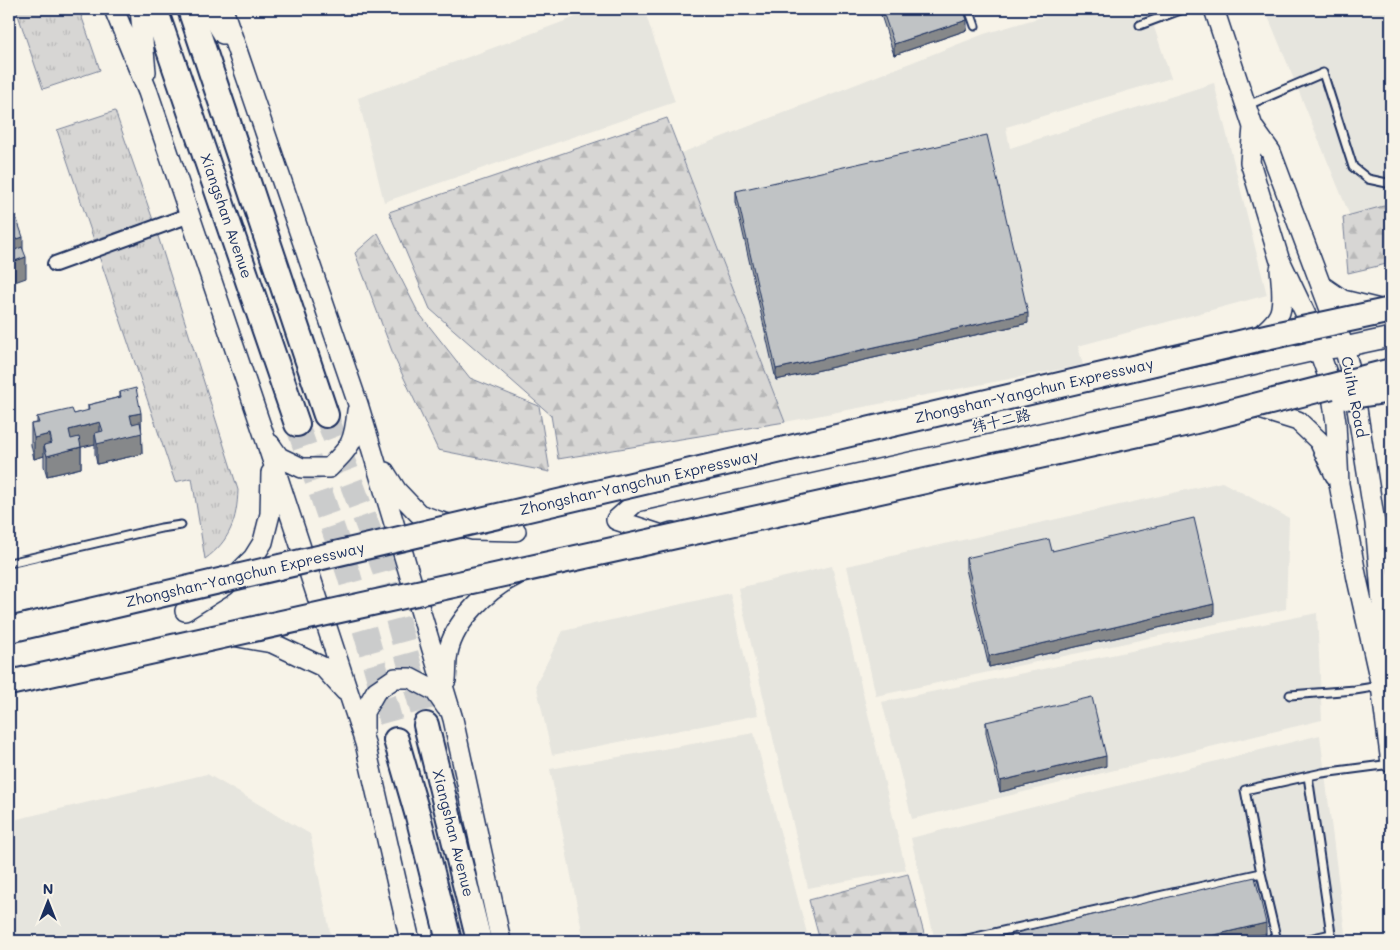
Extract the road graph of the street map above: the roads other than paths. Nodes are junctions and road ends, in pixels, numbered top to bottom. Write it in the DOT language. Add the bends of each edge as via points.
graph roads {
  1 [pos="114,9"];
  2 [pos="140,9"];
  3 [pos="155,9"];
  4 [pos="190,9"];
  5 [pos="208,9"];
  6 [pos="223,9"];
  7 [pos="969,9"];
  8 [pos="1183,9"];
  9 [pos="1214,9"];
  10 [pos="1140,24"];
  11 [pos="975,26"];
  12 [pos="242,65"];
  13 [pos="148,92"];
  14 [pos="1245,106"];
  15 [pos="1253,127"];
  16 [pos="1391,181"];
  17 [pos="190,215"];
  18 [pos="1279,258"];
  19 [pos="55,264"];
  20 [pos="1321,286"];
  21 [pos="1391,302"];
  22 [pos="1391,311"];
  23 [pos="1270,336"];
  24 [pos="1391,337"];
  25 [pos="1344,347"];
  26 [pos="1319,350"];
  27 [pos="1391,370"];
  28 [pos="1214,374"];
  29 [pos="1352,377"];
  30 [pos="1330,382"];
  31 [pos="1391,389"];
  32 [pos="1239,403"];
  33 [pos="358,404"];
  34 [pos="326,415"];
  35 [pos="297,424"];
  36 [pos="1184,424"];
  37 [pos="264,435"];
  38 [pos="270,454"];
  39 [pos="374,456"];
  40 [pos="1365,460"];
  41 [pos="1339,484"];
  42 [pos="181,525"];
  43 [pos="516,531"];
  44 [pos="544,562"];
  45 [pos="9,563"];
  46 [pos="185,611"];
  47 [pos="9,630"];
  48 [pos="238,637"];
  49 [pos="9,683"];
  50 [pos="1381,686"];
  51 [pos="446,694"];
  52 [pos="349,695"];
  53 [pos="1290,695"];
  54 [pos="1388,713"];
  55 [pos="453,719"];
  56 [pos="426,725"];
  57 [pos="396,740"];
  58 [pos="365,743"];
  59 [pos="1391,763"];
  60 [pos="1308,776"];
  61 [pos="1261,873"];
  62 [pos="410,941"];
  63 [pos="448,941"];
  64 [pos="479,941"];
  65 [pos="502,941"];
  66 [pos="958,941"];
  67 [pos="1277,941"];
  68 [pos="1300,941"];
  1 -- 13 [label="street"];
  2 -- 13 [label="street"];
  3 -- 35 [label="highway, Xiangshan Avenue"];
  4 -- 34 [label="highway, Xiangshan Avenue"];
  5 -- 12 [label="street"];
  6 -- 12 [label="street"];
  7 -- 11 [label="lane"];
  8 -- 10 [label="lane"];
  9 -- 14 [label="street, Cuihu Road"];
  12 -- 33 [label="street"];
  13 -- 17 [label="street"];
  14 -- 15 [label="street, Cuihu Road"];
  14 -- 16 [label="lane" via="1323,72 1353,167 1368,179"];
  15 -- 18 [label="street, Cuihu Road" via="1250,162"];
  15 -- 20 [label="street, Cuihu Road" via="1271,152"];
  17 -- 19 [label="street"];
  17 -- 37 [label="street"];
  18 -- 26 [label="street, Cuihu Road"];
  18 -- 28 [label="street" via="1280,312 1266,330"];
  20 -- 22 [label="street" via="1343,300"];
  20 -- 25 [label="street, Cuihu Road"];
  21 -- 23 [label="highway, bridge"];
  22 -- 23 [label="highway, bridge"];
  23 -- 47 [label="highway, Zhongshan-Yangchun Expressway, bridge"];
  24 -- 25 [label="street, 纬十二路"];
  25 -- 26 [label="street, 纬十二路"];
  25 -- 29 [label="street, Cuihu Road"];
  26 -- 28 [label="street, 纬十二路"];
  26 -- 30 [label="street, Cuihu Road"];
  27 -- 29 [label="street"];
  27 -- 36 [label="highway, bridge"];
  28 -- 32 [label="street, 纬十二路" via="636,502 616,520 662,535"];
  29 -- 30 [label="street"];
  29 -- 40 [label="street, Cuihu Road"];
  30 -- 32 [label="street"];
  30 -- 41 [label="street, Cuihu Road"];
  31 -- 36 [label="highway, bridge"];
  31 -- 40 [label="street" via="1381,392 1365,413"];
  32 -- 41 [label="street" via="1298,421 1319,441"];
  33 -- 37 [label="street" via="355,432 348,449 329,468 302,468 278,457"];
  33 -- 39 [label="street"];
  36 -- 49 [label="highway, bridge"];
  37 -- 38 [label="street"];
  38 -- 46 [label="street" via="270,514 263,542 253,558 225,586"];
  38 -- 52 [label="street"];
  39 -- 43 [label="street" via="397,491 419,514 473,530"];
  39 -- 51 [label="street"];
  40 -- 50 [label="street, Cuihu Road" via="1375,523 1384,627"];
  41 -- 50 [label="street, Cuihu Road"];
  42 -- 45 [label="lane"];
  44 -- 51 [label="street" via="505,580 482,598 458,627 448,652"];
  48 -- 52 [label="street" via="272,643 323,667"];
  50 -- 53 [label="lane"];
  50 -- 54 [label="street, Cuihu Road"];
  51 -- 55 [label="street"];
  52 -- 58 [label="street"];
  54 -- 59 [label="street, Cuihu Road"];
  55 -- 58 [label="street" via="435,691 410,678 395,678 376,691 364,712"];
  55 -- 65 [label="street"];
  56 -- 64 [label="highway, Xiangshan Avenue"];
  57 -- 63 [label="highway, Xiangshan Avenue"];
  58 -- 62 [label="street"];
  59 -- 60 [label="lane"];
  60 -- 61 [label="lane" via="1245,790"];
  60 -- 68 [label="lane" via="1331,934"];
  61 -- 66 [label="lane"];
  61 -- 67 [label="lane"];
}
